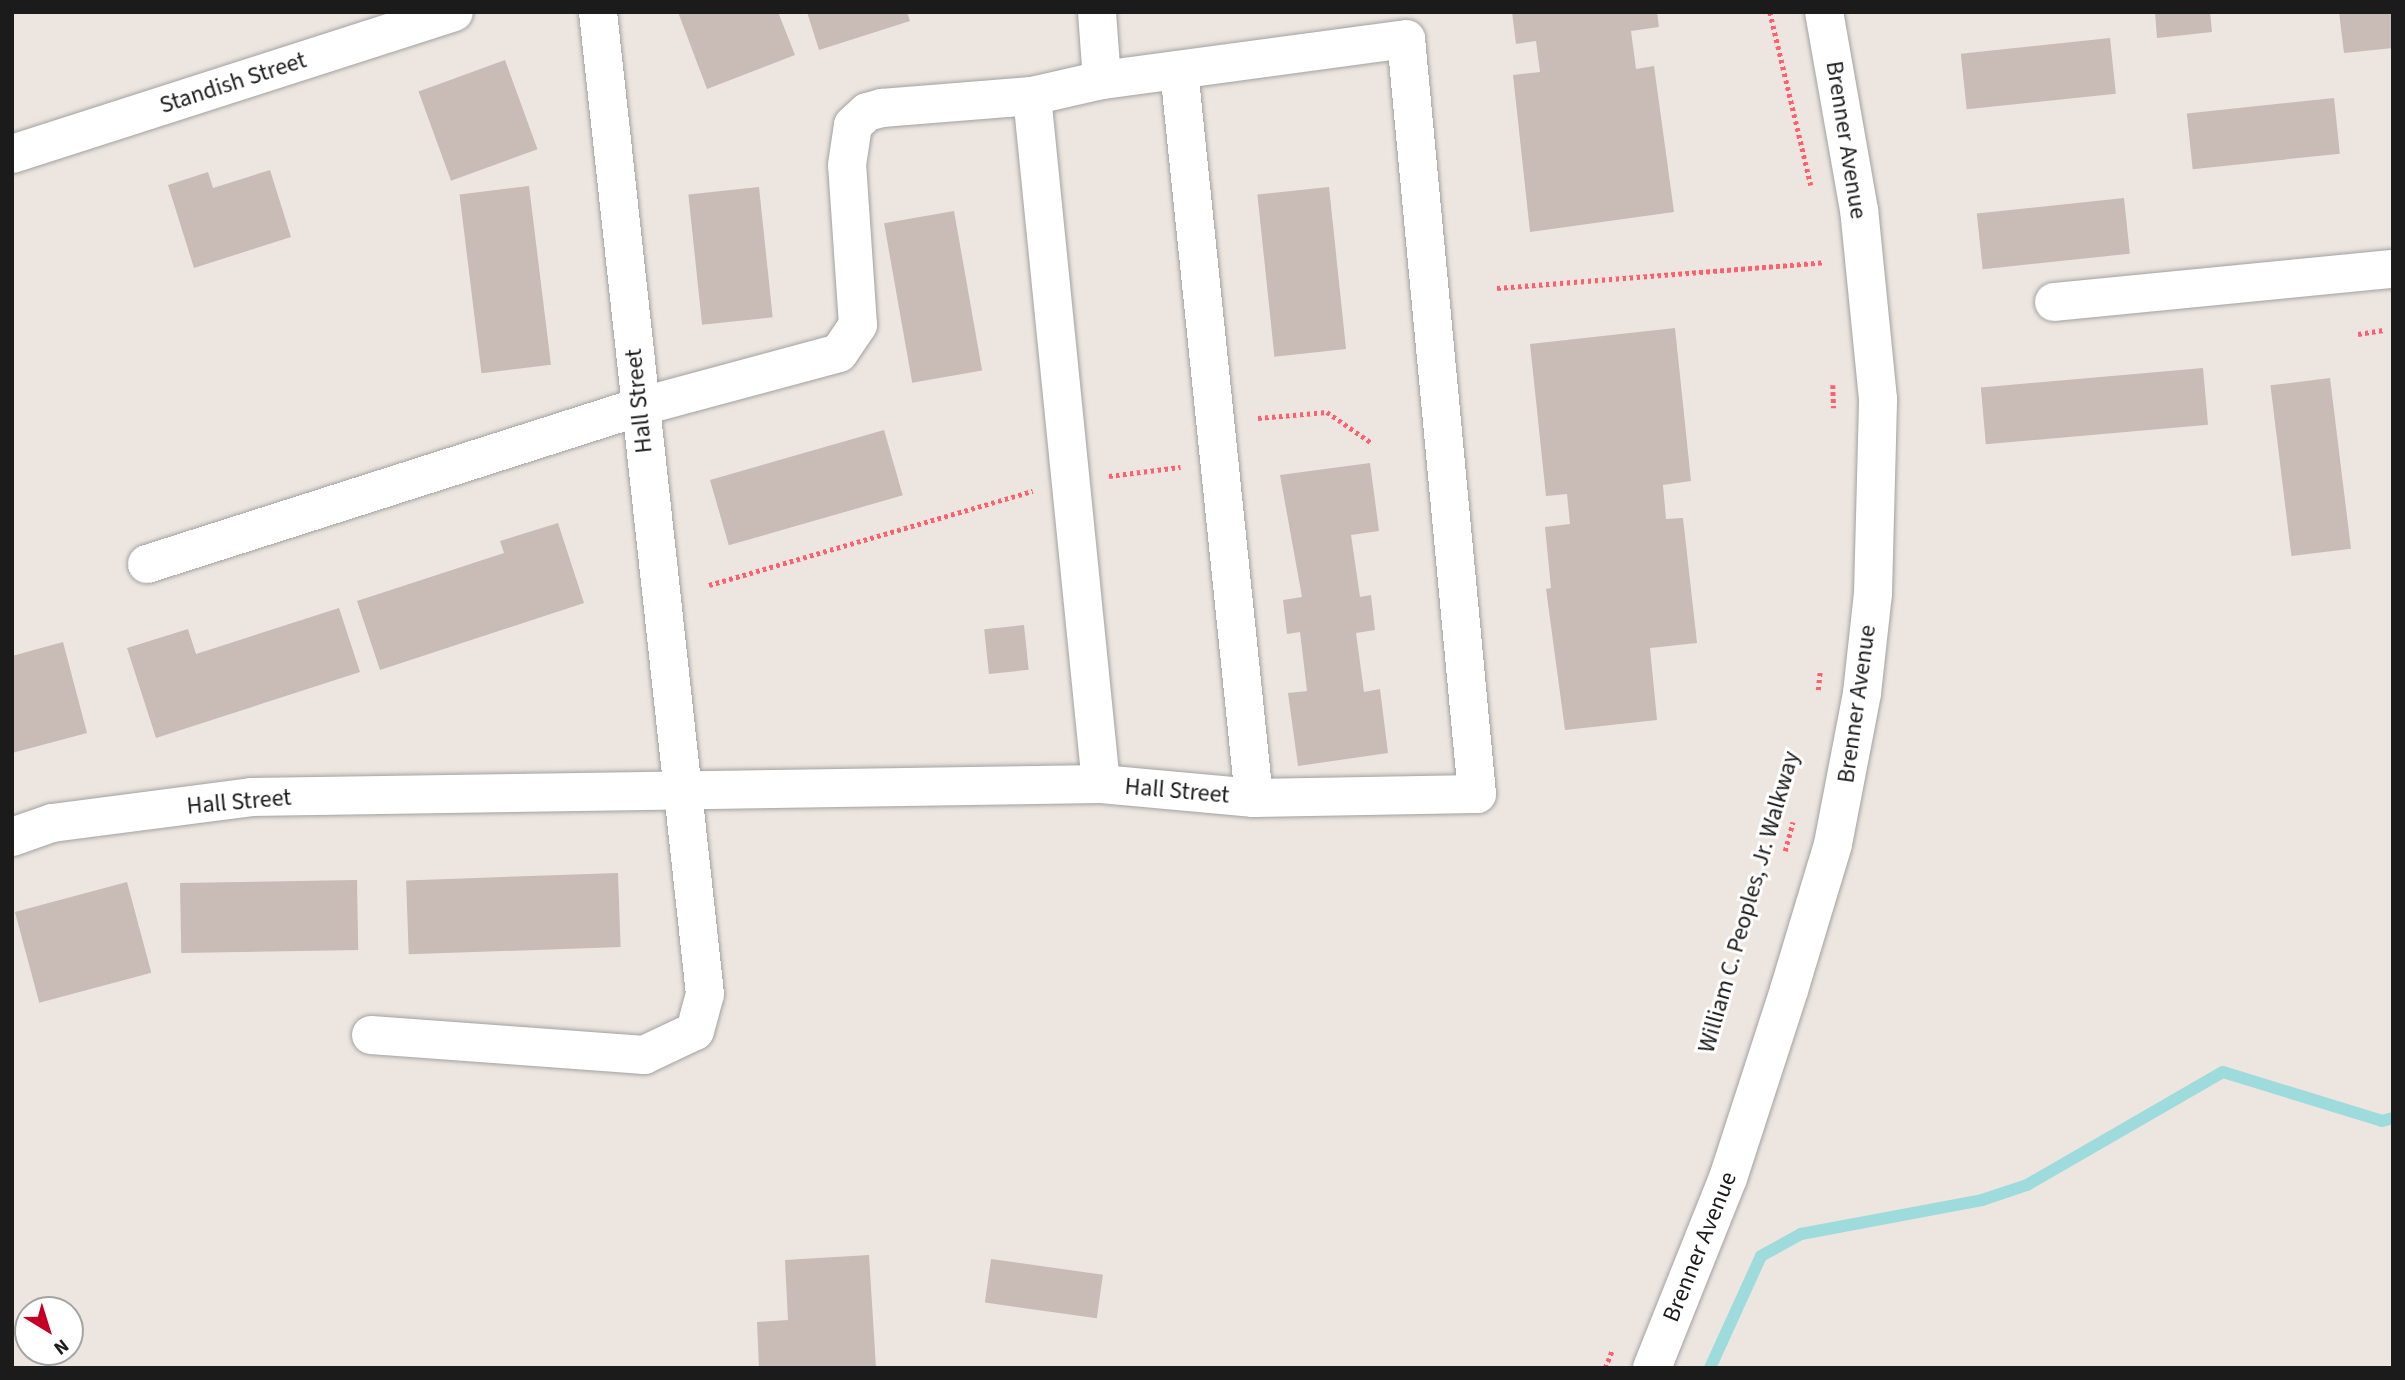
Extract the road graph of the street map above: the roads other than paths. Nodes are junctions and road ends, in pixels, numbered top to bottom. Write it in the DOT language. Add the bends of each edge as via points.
graph roads {
  1 [pos="454,12"];
  2 [pos="598,12"];
  3 [pos="1097,12"];
  4 [pos="1824,12"];
  5 [pos="1179,70"];
  6 [pos="1102,80"];
  7 [pos="1032,96"];
  8 [pos="12,154"];
  9 [pos="2393,269"];
  10 [pos="2054,302"];
  11 [pos="639,407"];
  12 [pos="147,564"];
  13 [pos="1101,784"];
  14 [pos="680,790"];
  15 [pos="1254,798"];
  16 [pos="12,837"];
  17 [pos="371,1035"];
  18 [pos="1652,1368"];
  1 -- 8 [label="street, Standish Street"];
  2 -- 11 [label="street, Hall Street"];
  3 -- 6 [label="street"];
  4 -- 18 [label="street, Brenner Avenue" via="1859,210 1878,399 1872,593 1862,693 1833,844 1801,951 1728,1178"];
  5 -- 6 [label="street"];
  5 -- 15 [label="street"];
  5 -- 15 [label="street, Hall Street" via="1406,39 1476,794"];
  6 -- 7 [label="street"];
  7 -- 11 [label="street" via="867,112 853,125 848,144 858,325 839,353"];
  7 -- 13 [label="street, Hall Street"];
  9 -- 10 [label="street"];
  11 -- 12 [label="street"];
  11 -- 14 [label="street, Hall Street"];
  13 -- 14 [label="street, Hall Street"];
  13 -- 15 [label="street, Hall Street"];
  14 -- 16 [label="street, Hall Street" via="251,797 52,823"];
  14 -- 17 [label="street" via="691,849 705,994 695,1031 644,1055"];
}
